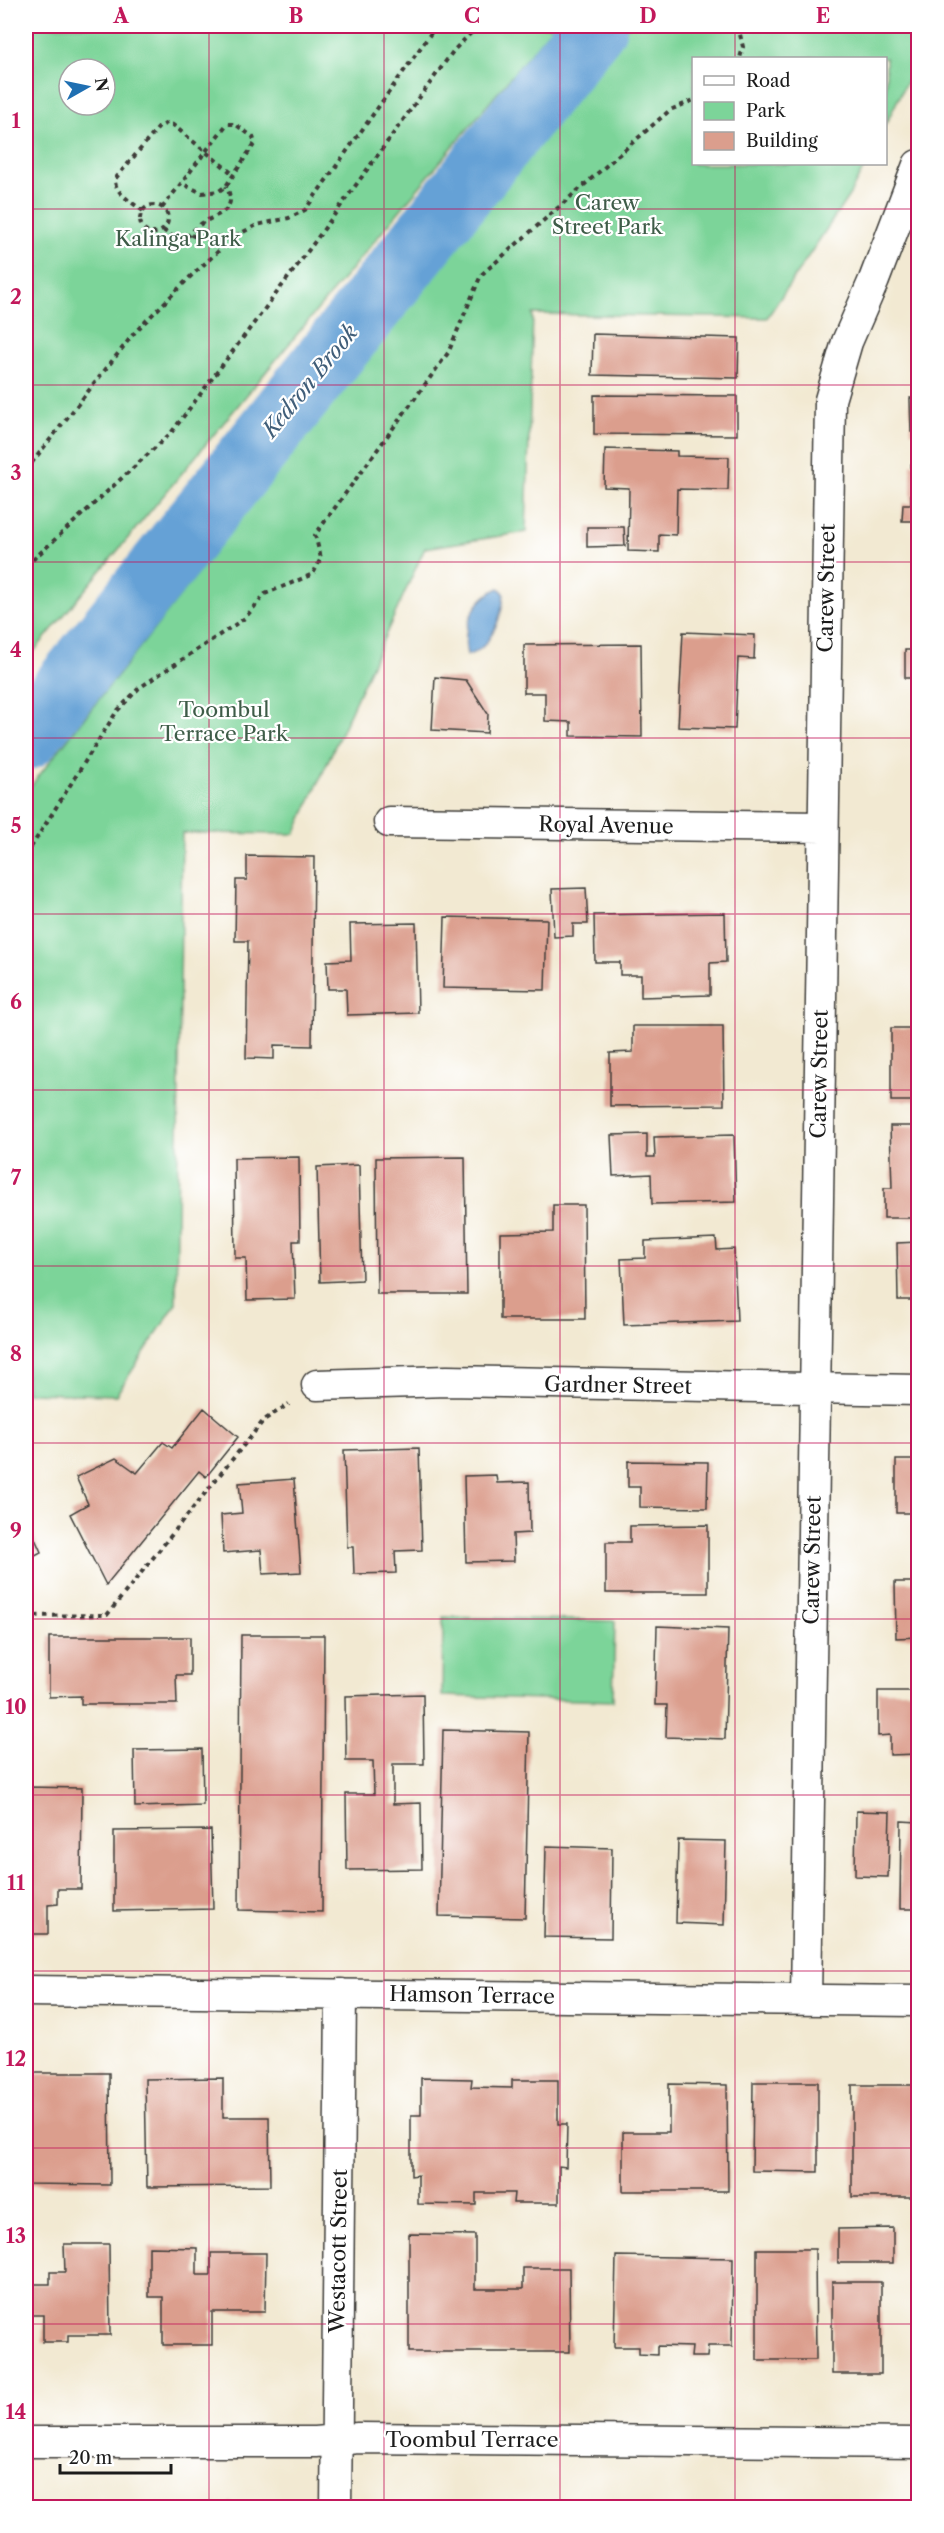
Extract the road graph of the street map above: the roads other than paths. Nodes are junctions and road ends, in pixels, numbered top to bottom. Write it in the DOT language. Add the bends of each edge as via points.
graph roads {
  1 [pos="918,165"];
  2 [pos="389,822"];
  3 [pos="823,827"];
  4 [pos="317,1385"];
  5 [pos="815,1389"];
  6 [pos="918,1390"];
  7 [pos="26,1991"];
  8 [pos="341,1994"];
  9 [pos="806,2000"];
  10 [pos="918,2001"];
  11 [pos="335,2441"];
  12 [pos="26,2442"];
  13 [pos="918,2443"];
  14 [pos="336,2508"];
  1 -- 3 [label="street, Carew Street" via="847,342 830,400"];
  2 -- 3 [label="street, Royal Avenue"];
  3 -- 5 [label="street, Carew Street"];
  4 -- 5 [label="street, Gardner Street" via="447,1382"];
  5 -- 6 [label="street, Gardner Street"];
  5 -- 9 [label="street, Carew Street"];
  7 -- 8 [label="street, Hamson Terrace"];
  8 -- 9 [label="street, Hamson Terrace"];
  8 -- 11 [label="street, Westacott Street"];
  9 -- 10 [label="street, Hamson Terrace"];
  11 -- 12 [label="street, Toombul Terrace"];
  11 -- 13 [label="street, Toombul Terrace" via="358,2438"];
  11 -- 14 [label="street, Westacott Street"];
}
